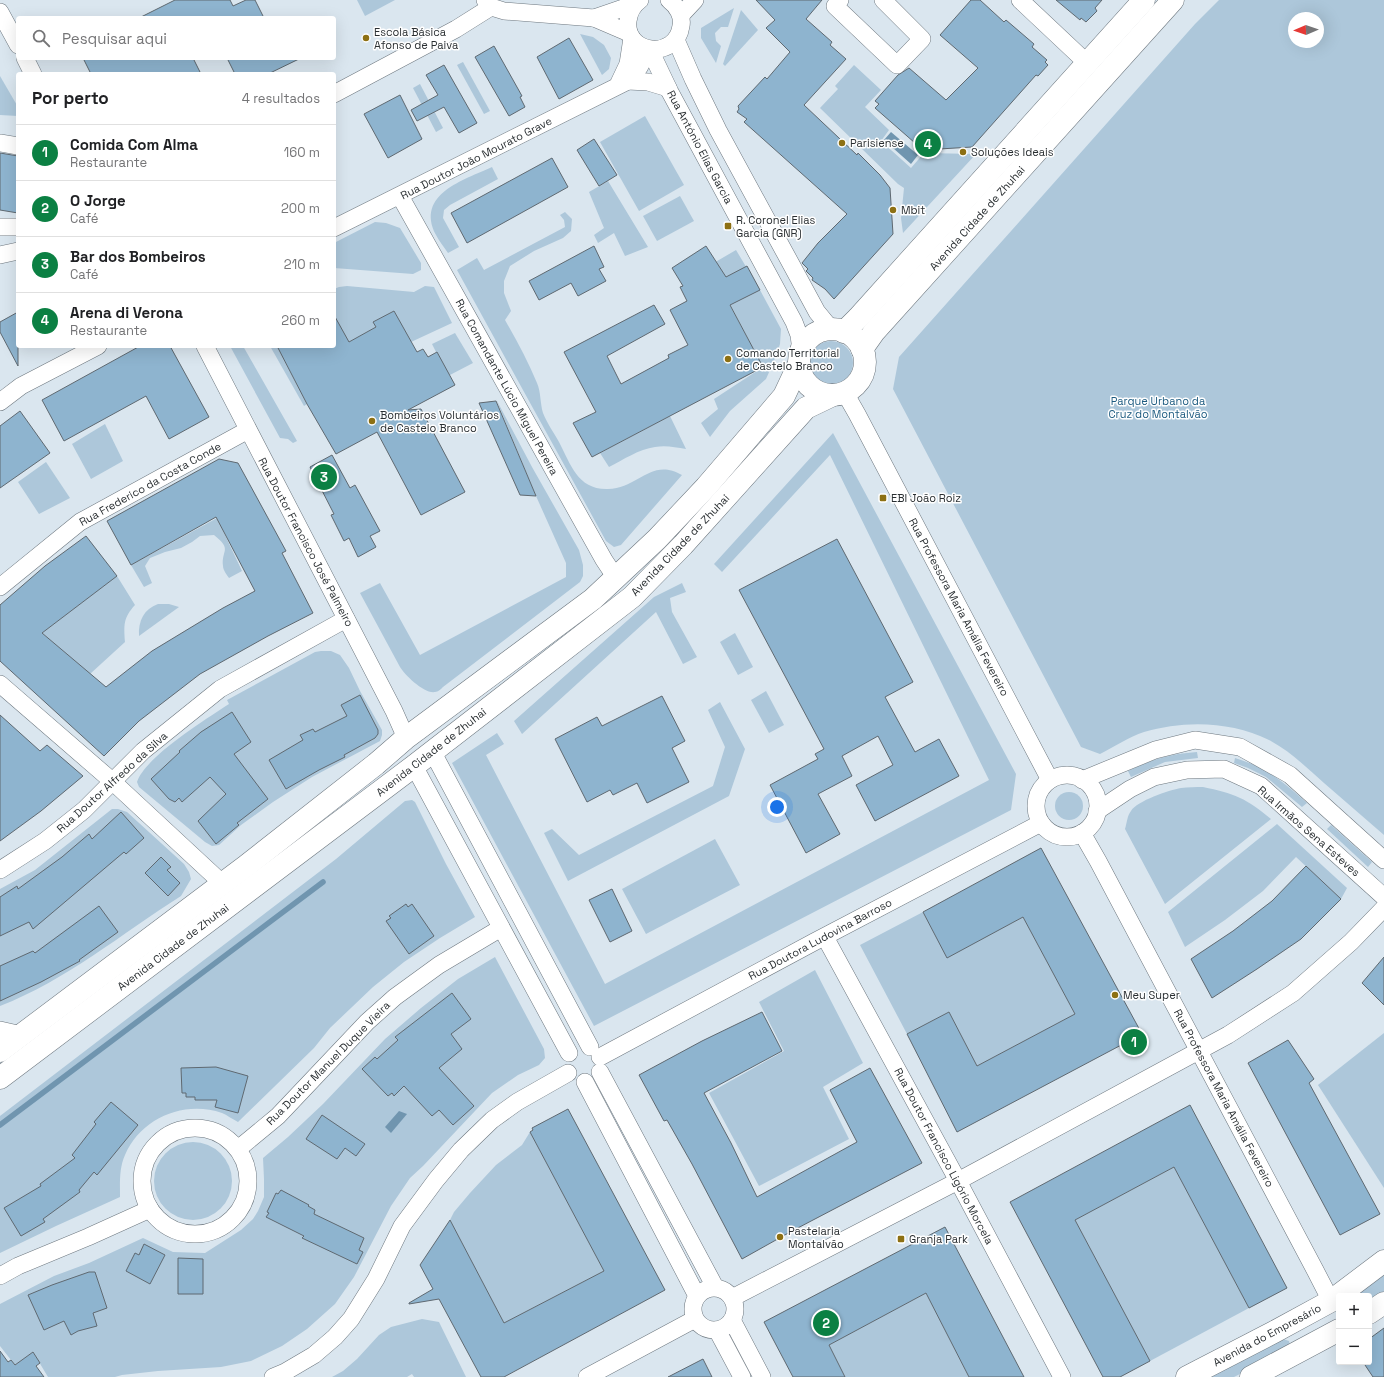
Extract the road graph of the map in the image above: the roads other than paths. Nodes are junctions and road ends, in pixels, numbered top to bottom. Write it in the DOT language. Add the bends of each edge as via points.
graph roads {
  1 [pos="669,0"];
  2 [pos="695,0"];
  3 [pos="840,0"];
  4 [pos="883,0"];
  5 [pos="1020,0"];
  6 [pos="1144,0"];
  7 [pos="1173,0"];
  8 [pos="638,2"];
  9 [pos="488,3"];
  10 [pos="0,12"];
  11 [pos="680,15"];
  12 [pos="594,18"];
  13 [pos="630,36"];
  14 [pos="676,40"];
  15 [pos="16,41"];
  16 [pos="648,49"];
  17 [pos="26,60"];
  18 [pos="1087,63"];
  19 [pos="33,72"];
  20 [pos="623,84"];
  21 [pos="668,88"];
  22 [pos="336,93"];
  23 [pos="0,143"];
  24 [pos="16,146"];
  25 [pos="400,196"];
  26 [pos="0,227"];
  27 [pos="336,227"];
  28 [pos="16,228"];
  29 [pos="16,251"];
  30 [pos="0,255"];
  31 [pos="837,330"];
  32 [pos="94,348"];
  33 [pos="206,348"];
  34 [pos="862,349"];
  35 [pos="800,357"];
  36 [pos="839,394"];
  37 [pos="0,402"];
  38 [pos="248,430"];
  39 [pos="616,578"];
  40 [pos="0,587"];
  41 [pos="346,619"];
  42 [pos="0,684"];
  43 [pos="406,738"];
  44 [pos="432,751"];
  45 [pos="414,766"];
  46 [pos="1050,780"];
  47 [pos="1082,780"];
  48 [pos="112,781"];
  49 [pos="1097,811"];
  50 [pos="1041,823"];
  51 [pos="1082,833"];
  52 [pos="1384,860"];
  53 [pos="0,870"];
  54 [pos="223,884"];
  55 [pos="1384,897"];
  56 [pos="1384,908"];
  57 [pos="501,928"];
  58 [pos="824,936"];
  59 [pos="0,1030"];
  60 [pos="22,1035"];
  61 [pos="0,1051"];
  62 [pos="1199,1052"];
  63 [pos="569,1053"];
  64 [pos="597,1059"];
  65 [pos="568,1073"];
  66 [pos="0,1078"];
  67 [pos="585,1082"];
  68 [pos="238,1149"];
  69 [pos="958,1181"];
  70 [pos="150,1209"];
  71 [pos="1384,1261"];
  72 [pos="0,1276"];
  73 [pos="715,1287"];
  74 [pos="697,1296"];
  75 [pos="732,1298"];
  76 [pos="1331,1301"];
  77 [pos="1384,1303"];
  78 [pos="1372,1311"];
  79 [pos="695,1319"];
  80 [pos="732,1320"];
  81 [pos="717,1330"];
  82 [pos="1336,1332"];
  83 [pos="273,1377"];
  84 [pos="587,1377"];
  85 [pos="742,1377"];
  86 [pos="762,1377"];
  87 [pos="1062,1377"];
  88 [pos="1187,1377"];
  89 [pos="1251,1377"];
  1 -- 11 [label="street" via="677,7"];
  2 -- 11 [label="street"];
  3 -- 4 [label="street" via="835,6 897,65 922,39"];
  5 -- 18 [label="street"];
  6 -- 18 [label="main road, Avenida Cidade de Zhuhai"];
  7 -- 34 [label="main road, Avenida Cidade de Zhuhai" via="874,332"];
  8 -- 12 [label="street"];
  8 -- 13 [label="street" via="628,15"];
  9 -- 12 [label="street" via="504,11"];
  9 -- 22 [label="street" via="456,29"];
  10 -- 15 [label="street"];
  11 -- 14 [label="street" via="680,32"];
  12 -- 13 [label="street"];
  13 -- 16 [label="street"];
  13 -- 20 [label="street" via="628,64"];
  14 -- 16 [label="street" via="660,50"];
  14 -- 31 [label="street" via="715,123 784,253 817,312"];
  16 -- 20 [label="street, Rua Doutor João Mourato Grave" via="641,66"];
  16 -- 21 [label="street, Rua António Elias Garcia"];
  17 -- 19 [label="street"];
  18 -- 31 [label="main road, Avenida Cidade de Zhuhai" via="858,318"];
  20 -- 21 [label="street, Rua Doutor João Mourato Grave" via="648,82"];
  20 -- 25 [label="street, Rua Doutor João Mourato Grave"];
  21 -- 35 [label="street, Rua António Elias Garcia" via="794,322 799,335"];
  23 -- 24 [label="street"];
  25 -- 27 [label="street, Rua Doutor João Mourato Grave"];
  25 -- 39 [label="street, Rua Comandante Lúcio Miguel Pereira"];
  26 -- 28 [label="street"];
  29 -- 30 [label="street"];
  31 -- 34 [label="main road" via="851,336"];
  31 -- 35 [label="main road" via="822,331 813,336 806,342"];
  32 -- 37 [label="street" via="21,386"];
  33 -- 38 [label="street, Rua Doutor Francisco José Palmeiro"];
  34 -- 36 [label="main road" via="865,359 860,379 854,387"];
  35 -- 36 [label="main road" via="801,373 806,382 823,394"];
  35 -- 39 [label="main road, Avenida Cidade de Zhuhai" via="784,396 706,487"];
  36 -- 44 [label="main road, Avenida Cidade de Zhuhai" via="806,408 683,545 632,597"];
  36 -- 46 [label="street, Rua Professora Maria Amália Fevereiro" via="865,428"];
  38 -- 40 [label="street, Rua Frederico da Costa Conde" via="80,522"];
  38 -- 41 [label="street, Rua Doutor Francisco José Palmeiro"];
  39 -- 43 [label="main road, Avenida Cidade de Zhuhai" via="593,599"];
  41 -- 43 [label="street, Rua Doutor Francisco José Palmeiro"];
  41 -- 48 [label="street, Rua Doutor Alfredo da Silva" via="220,689 143,751"];
  42 -- 48 [label="street"];
  43 -- 54 [label="main road, Avenida Cidade de Zhuhai"];
  44 -- 45 [label="main road, Avenida Cidade de Zhuhai"];
  44 -- 64 [label="street"];
  45 -- 57 [label="street"];
  45 -- 66 [label="main road, Avenida Cidade de Zhuhai"];
  46 -- 47 [label="street" via="1066,775"];
  46 -- 50 [label="street" via="1040,791 1036,805"];
  47 -- 49 [label="street" via="1094,793"];
  47 -- 52 [label="street" via="1155,750 1195,740 1240,747 1290,774"];
  48 -- 53 [label="street, Rua Doutor Alfredo da Silva" via="89,806 45,841"];
  48 -- 54 [label="street"];
  49 -- 51 [label="street" via="1094,821"];
  49 -- 55 [label="street, Rua Irmãos Sena Esteves" via="1154,777 1187,770 1224,769 1261,786"];
  50 -- 51 [label="street" via="1048,831 1058,836 1068,837"];
  50 -- 58 [label="street, Rua Doutora Ludovina Barroso"];
  51 -- 62 [label="street, Rua Professora Maria Amália Fevereiro"];
  54 -- 60 [label="main road, Avenida Cidade de Zhuhai"];
  56 -- 62 [label="street" via="1352,942 1293,993"];
  57 -- 63 [label="street"];
  57 -- 68 [label="street, Rua Doutor Manuel Duque Vieira" via="439,965 395,997 356,1033 278,1116"];
  58 -- 64 [label="street, Rua Doutora Ludovina Barroso"];
  58 -- 69 [label="street, Rua Doutor Francisco Ligório Morcela"];
  59 -- 60 [label="street"];
  60 -- 61 [label="main road, Avenida Cidade de Zhuhai"];
  62 -- 69 [label="street"];
  62 -- 76 [label="street, Rua Professora Maria Amália Fevereiro"];
  63 -- 64 [label="street" via="585,1046"];
  63 -- 65 [label="street" via="565,1064"];
  64 -- 67 [label="street" via="596,1077"];
  64 -- 73 [label="street"];
  65 -- 67 [label="street" via="578,1082"];
  65 -- 83 [label="street" via="517,1102 492,1120 462,1150 402,1226 376,1279 352,1319 335,1338 314,1355"];
  67 -- 74 [label="street"];
  68 -- 70 [label="street" via="212,1130 186,1129 166,1137 154,1148 144,1167 143,1193"];
  68 -- 70 [label="street" via="246,1164 248,1187 238,1214 225,1226 210,1233 192,1235 175,1231 160,1222"];
  69 -- 75 [label="street"];
  69 -- 87 [label="street, Rua Doutor Francisco Ligório Morcela"];
  70 -- 72 [label="street"];
  71 -- 76 [label="main road, Avenida do Empresário"];
  73 -- 74 [label="street" via="708,1288"];
  73 -- 75 [label="street" via="728,1292"];
  74 -- 79 [label="street" via="693,1309"];
  75 -- 80 [label="street" via="735,1311"];
  76 -- 88 [label="main road, Avenida do Empresário"];
  77 -- 78 [label="main road"];
  79 -- 81 [label="street" via="704,1327"];
  79 -- 84 [label="street"];
  80 -- 81 [label="street"];
  80 -- 86 [label="street"];
  81 -- 85 [label="street"];
  82 -- 89 [label="main road"];
}
